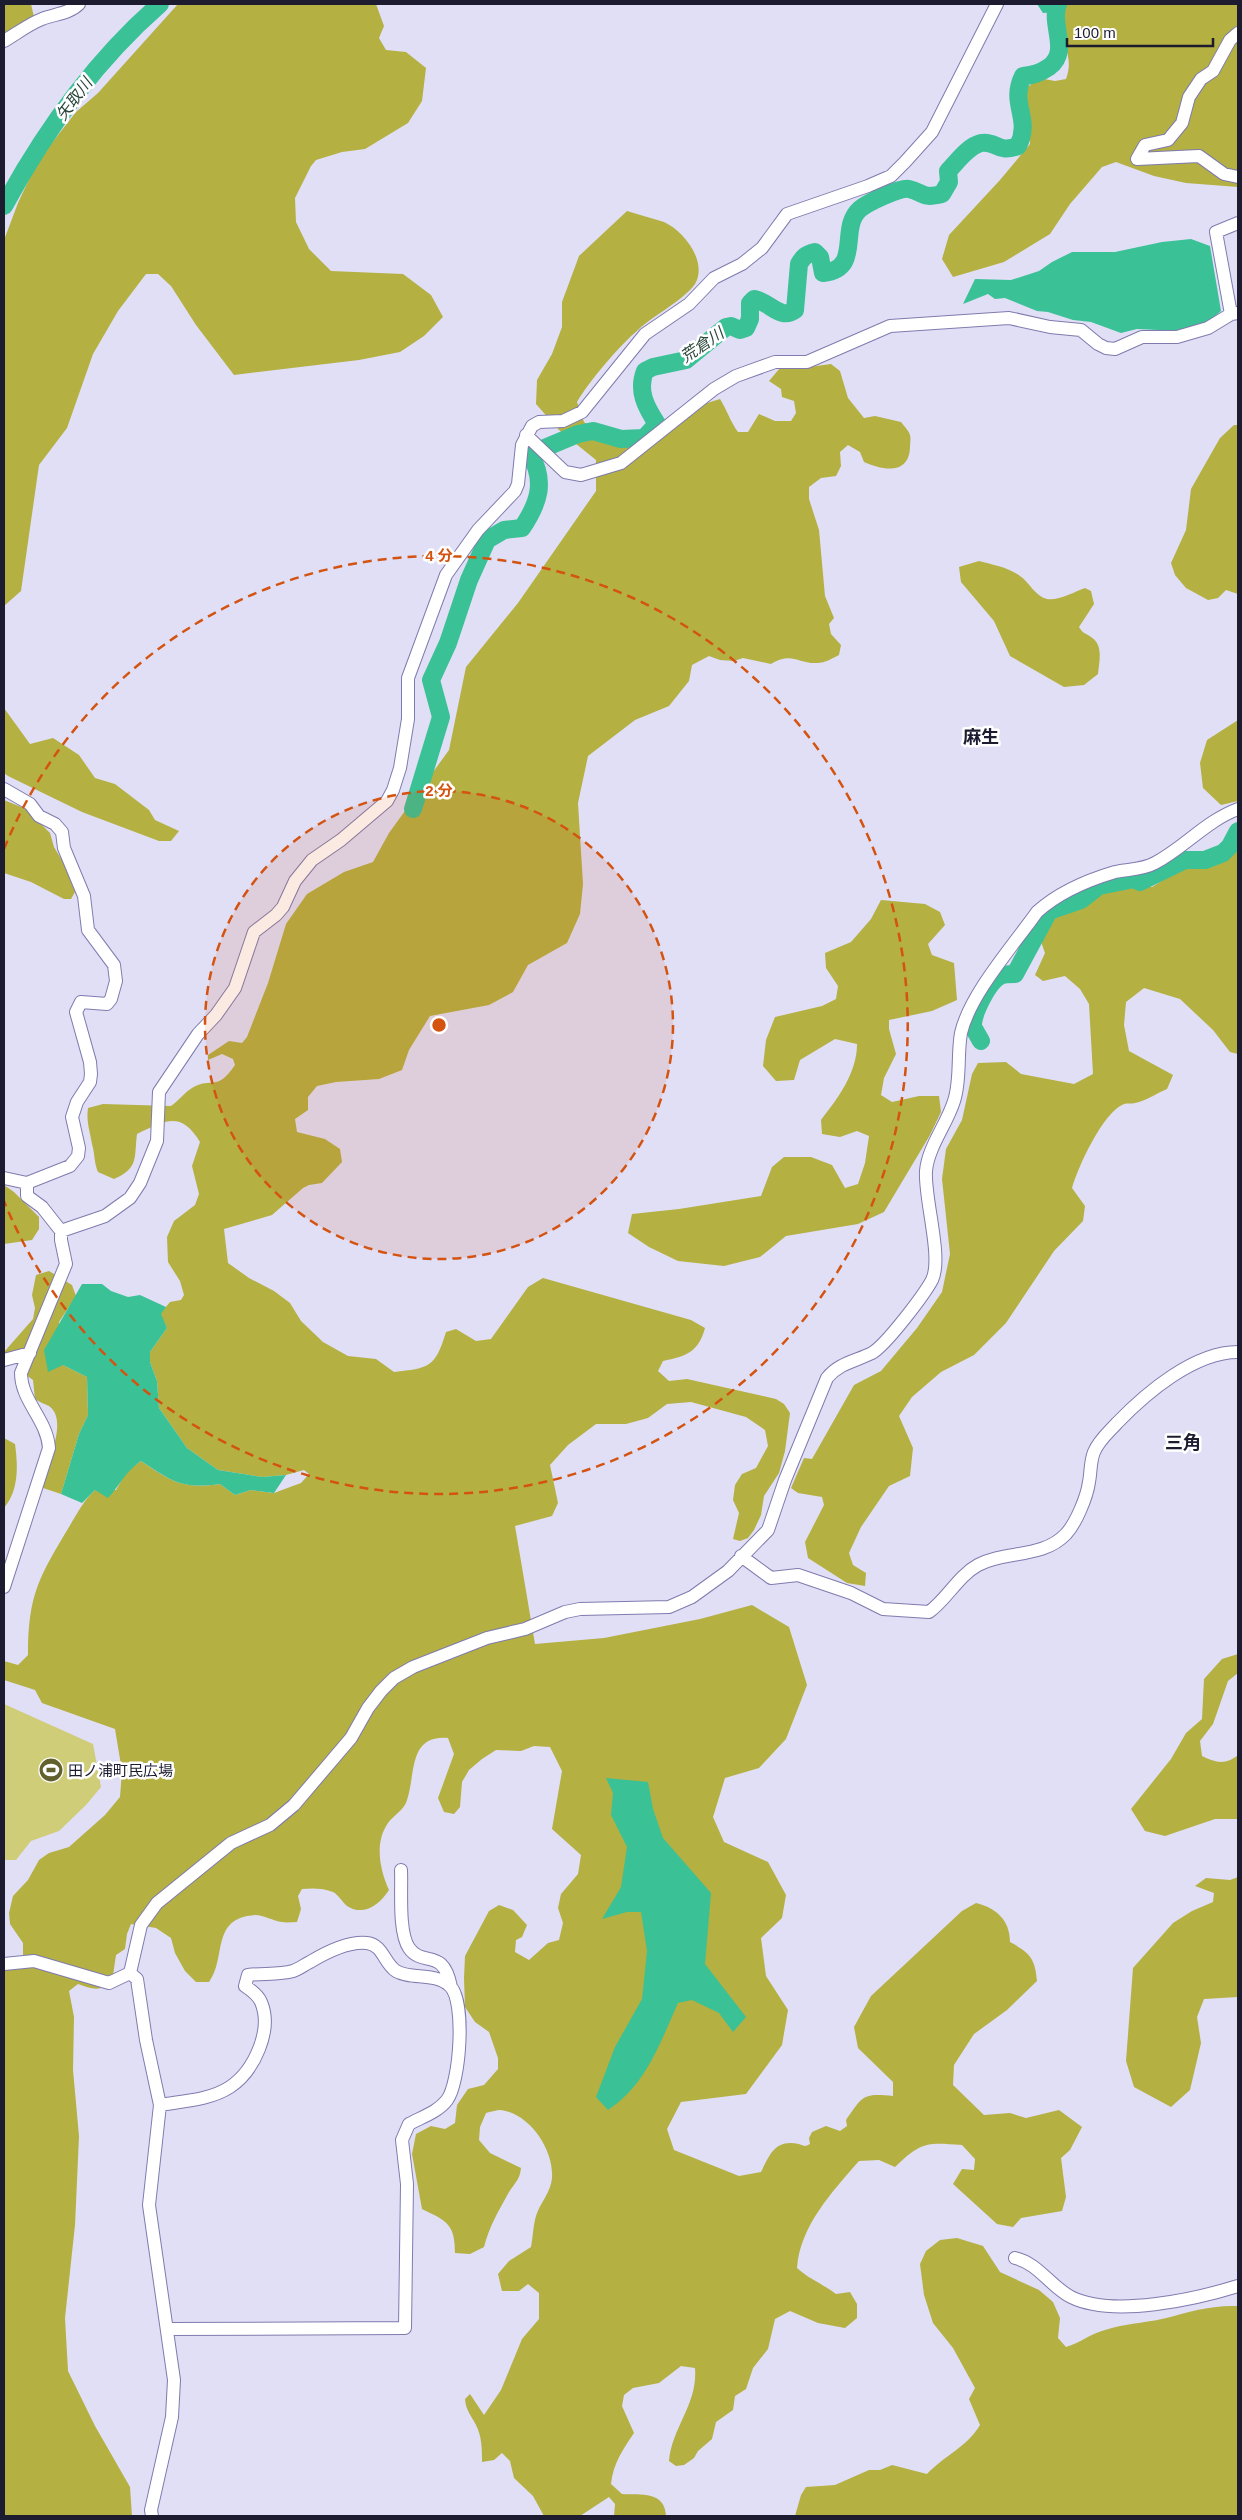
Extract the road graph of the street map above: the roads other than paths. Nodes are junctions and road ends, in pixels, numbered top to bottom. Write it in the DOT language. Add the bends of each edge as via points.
graph roads {
  1 [pos="78,4"];
  2 [pos="997,4"];
  3 [pos="1238,33"];
  4 [pos="4,41"];
  5 [pos="1238,177"];
  6 [pos="1238,223"];
  7 [pos="1234,314"];
  8 [pos="526,435"];
  9 [pos="4,789"];
  10 [pos="1238,809"];
  11 [pos="4,1178"];
  12 [pos="27,1183"];
  13 [pos="61,1231"];
  14 [pos="1238,1352"];
  15 [pos="30,1353"];
  16 [pos="4,1360"];
  17 [pos="741,1556"];
  18 [pos="4,1587"];
  19 [pos="401,1870"];
  20 [pos="4,1964"];
  21 [pos="130,1973"];
  22 [pos="451,1987"];
  23 [pos="160,2105"];
  24 [pos="1015,2258"];
  25 [pos="1238,2286"];
  26 [pos="168,2329"];
  27 [pos="152,2516"];
  1 -- 4 [label="street" via="75,8 42,19"];
  2 -- 8 [label="street" via="932,132 891,176 787,214 762,248 742,264 714,278 689,304 645,334 582,412 563,421 539,422"];
  3 -- 5 [label="street" via="1230,40 1213,71 1201,79 1189,97 1182,123 1173,135 1168,140 1145,145 1137,159 1199,156 1224,174"];
  6 -- 7 [label="street" via="1216,232"];
  7 -- 8 [label="street" via="1208,328 1177,337 1142,337 1115,349 1098,344 1081,330 1009,318 890,326 807,362 775,362 736,376 714,389 621,464 590,474 565,472"];
  8 -- 13 [label="street" via="515,491 478,530 452,564 443,584 408,678 408,719 400,768 387,801 312,860 295,881 283,907 254,932 235,988 198,1034 159,1092 157,1141 140,1183 130,1198 105,1216"];
  9 -- 12 [label="street" via="30,804 62,832 64,848 84,896 88,930 108,954 116,972 111,999 106,1004 82,1002 76,1012 91,1074 90,1082 73,1110 78,1156 70,1166"];
  10 -- 17 [label="street" via="1214,820 1157,862 1096,878 1050,901 1037,912 973,1002 962,1033 955,1098 926,1171 933,1278 884,1343 833,1371 827,1378 768,1530"];
  11 -- 12 [label="street"];
  12 -- 13 [label="street" via="27,1196 42,1207"];
  13 -- 15 [label="street" via="66,1264"];
  14 -- 17 [label="street" via="1199,1361 1157,1387 1145,1395 1100,1442 1093,1454 1089,1485 1066,1533 1034,1552 992,1559 978,1566 929,1612 883,1609 798,1575 771,1578"];
  15 -- 16 [label="street"];
  15 -- 18 [label="street" via="21,1373 21,1386 48,1433 49,1448"];
  17 -- 21 [label="street" via="714,1583 669,1607 565,1612 525,1629 487,1638 412,1667 394,1678 368,1708 351,1738 294,1805 270,1825 231,1843 157,1903 141,1925"];
  19 -- 22 [label="street" via="406,1941 415,1953 440,1963 449,1974"];
  20 -- 21 [label="street" via="34,1961 109,1983"];
  21 -- 23 [label="street" via="136,1979"];
  22 -- 23 [label="street" via="438,1979 396,1971 374,1945 364,1943 352,1944 312,1960 294,1971 248,1975 245,1986 261,2002 263,2011 264,2029 253,2061 230,2087 205,2098"];
  22 -- 26 [label="street" via="456,1998 459,2034 457,2076 440,2109 409,2124 402,2140 407,2184 405,2328"];
  23 -- 26 [label="street" via="149,2205"];
  24 -- 25 [label="street" via="1025,2260 1072,2298 1093,2303 1120,2306 1175,2301"];
  26 -- 27 [label="street" via="174,2399"];
}
